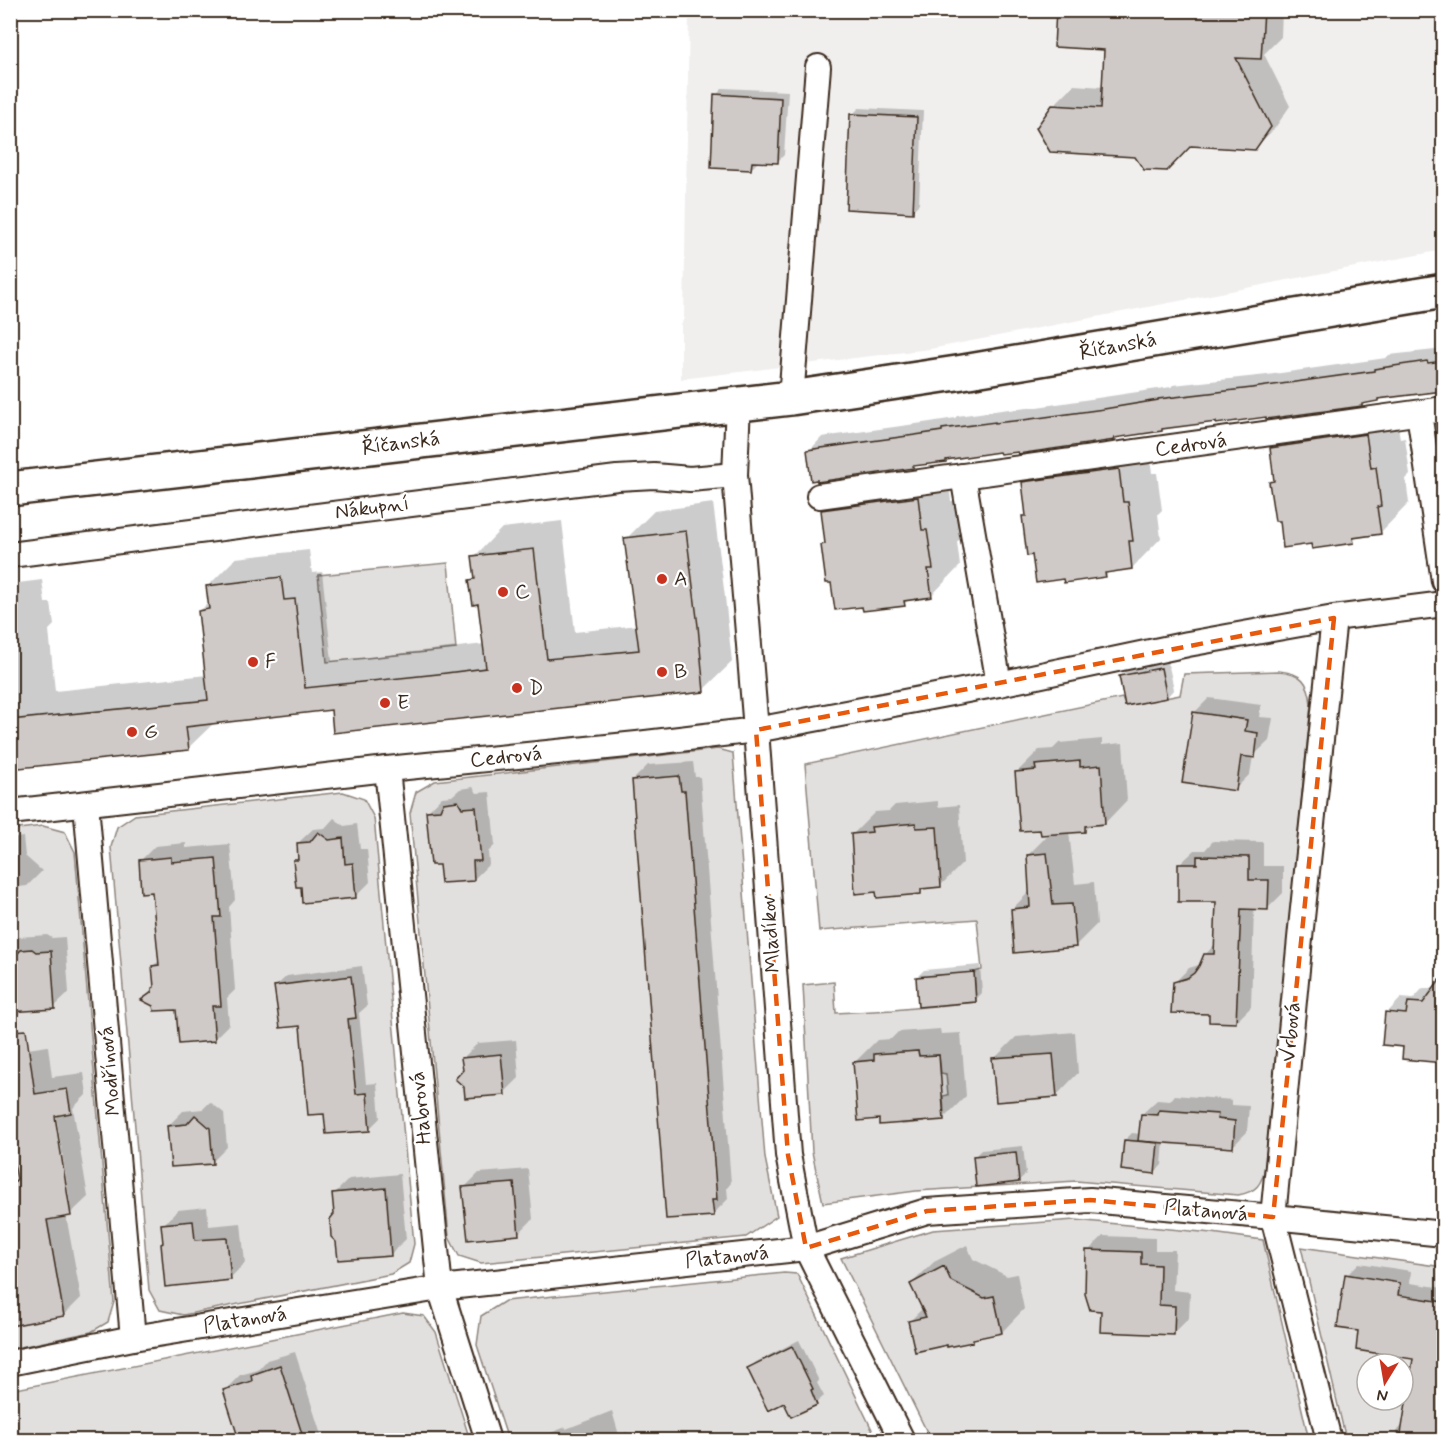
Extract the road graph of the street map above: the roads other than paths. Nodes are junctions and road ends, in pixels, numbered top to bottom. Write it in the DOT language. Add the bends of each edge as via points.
graph roads {
  1 [pos="818,67"];
  2 [pos="1443,291"];
  3 [pos="791,398"];
  4 [pos="738,403"];
  5 [pos="1443,410"];
  6 [pos="1419,413"];
  7 [pos="735,475"];
  8 [pos="963,476"];
  9 [pos="10,489"];
  10 [pos="819,496"];
  11 [pos="10,555"];
  12 [pos="1443,581"];
  13 [pos="1443,604"];
  14 [pos="1334,618"];
  15 [pos="999,684"];
  16 [pos="756,730"];
  17 [pos="387,769"];
  18 [pos="86,804"];
  19 [pos="10,812"];
  20 [pos="1273,1217"];
  21 [pos="1443,1234"];
  22 [pos="806,1248"];
  23 [pos="440,1288"];
  24 [pos="133,1338"];
  25 [pos="10,1363"];
  26 [pos="488,1440"];
  27 [pos="902,1440"];
  28 [pos="1329,1440"];
  1 -- 3 [label="street"];
  2 -- 3 [label="main road, Říčanská"];
  3 -- 4 [label="main road, Říčanská"];
  4 -- 7 [label="street, Mladíkov"];
  4 -- 9 [label="main road, Říčanská"];
  5 -- 6 [label="street, Cedrová"];
  6 -- 8 [label="street, Cedrová"];
  6 -- 12 [label="street"];
  7 -- 11 [label="street, Nákupní" via="617,478"];
  7 -- 16 [label="street, Mladíkov"];
  8 -- 10 [label="street, Cedrová"];
  8 -- 15 [label="street"];
  13 -- 14 [label="street, Cedrová"];
  14 -- 15 [label="street, Cedrová"];
  14 -- 20 [label="street, Vrbová"];
  15 -- 16 [label="street, Cedrová"];
  16 -- 17 [label="street, Cedrová"];
  16 -- 22 [label="street, Mladíkov" via="788,1155"];
  17 -- 18 [label="street, Cedrová"];
  17 -- 23 [label="street, Habrová"];
  18 -- 19 [label="street, Cedrová"];
  18 -- 24 [label="street, Modřínová"];
  20 -- 21 [label="street, Platanová"];
  20 -- 22 [label="street, Platanová" via="1090,1200 927,1211"];
  20 -- 28 [label="street, Vrbová"];
  22 -- 23 [label="street, Platanová"];
  22 -- 27 [label="street, Mladíkov"];
  23 -- 24 [label="street, Platanová"];
  23 -- 26 [label="street, Habrová"];
  24 -- 25 [label="street, Platanová"];
}
